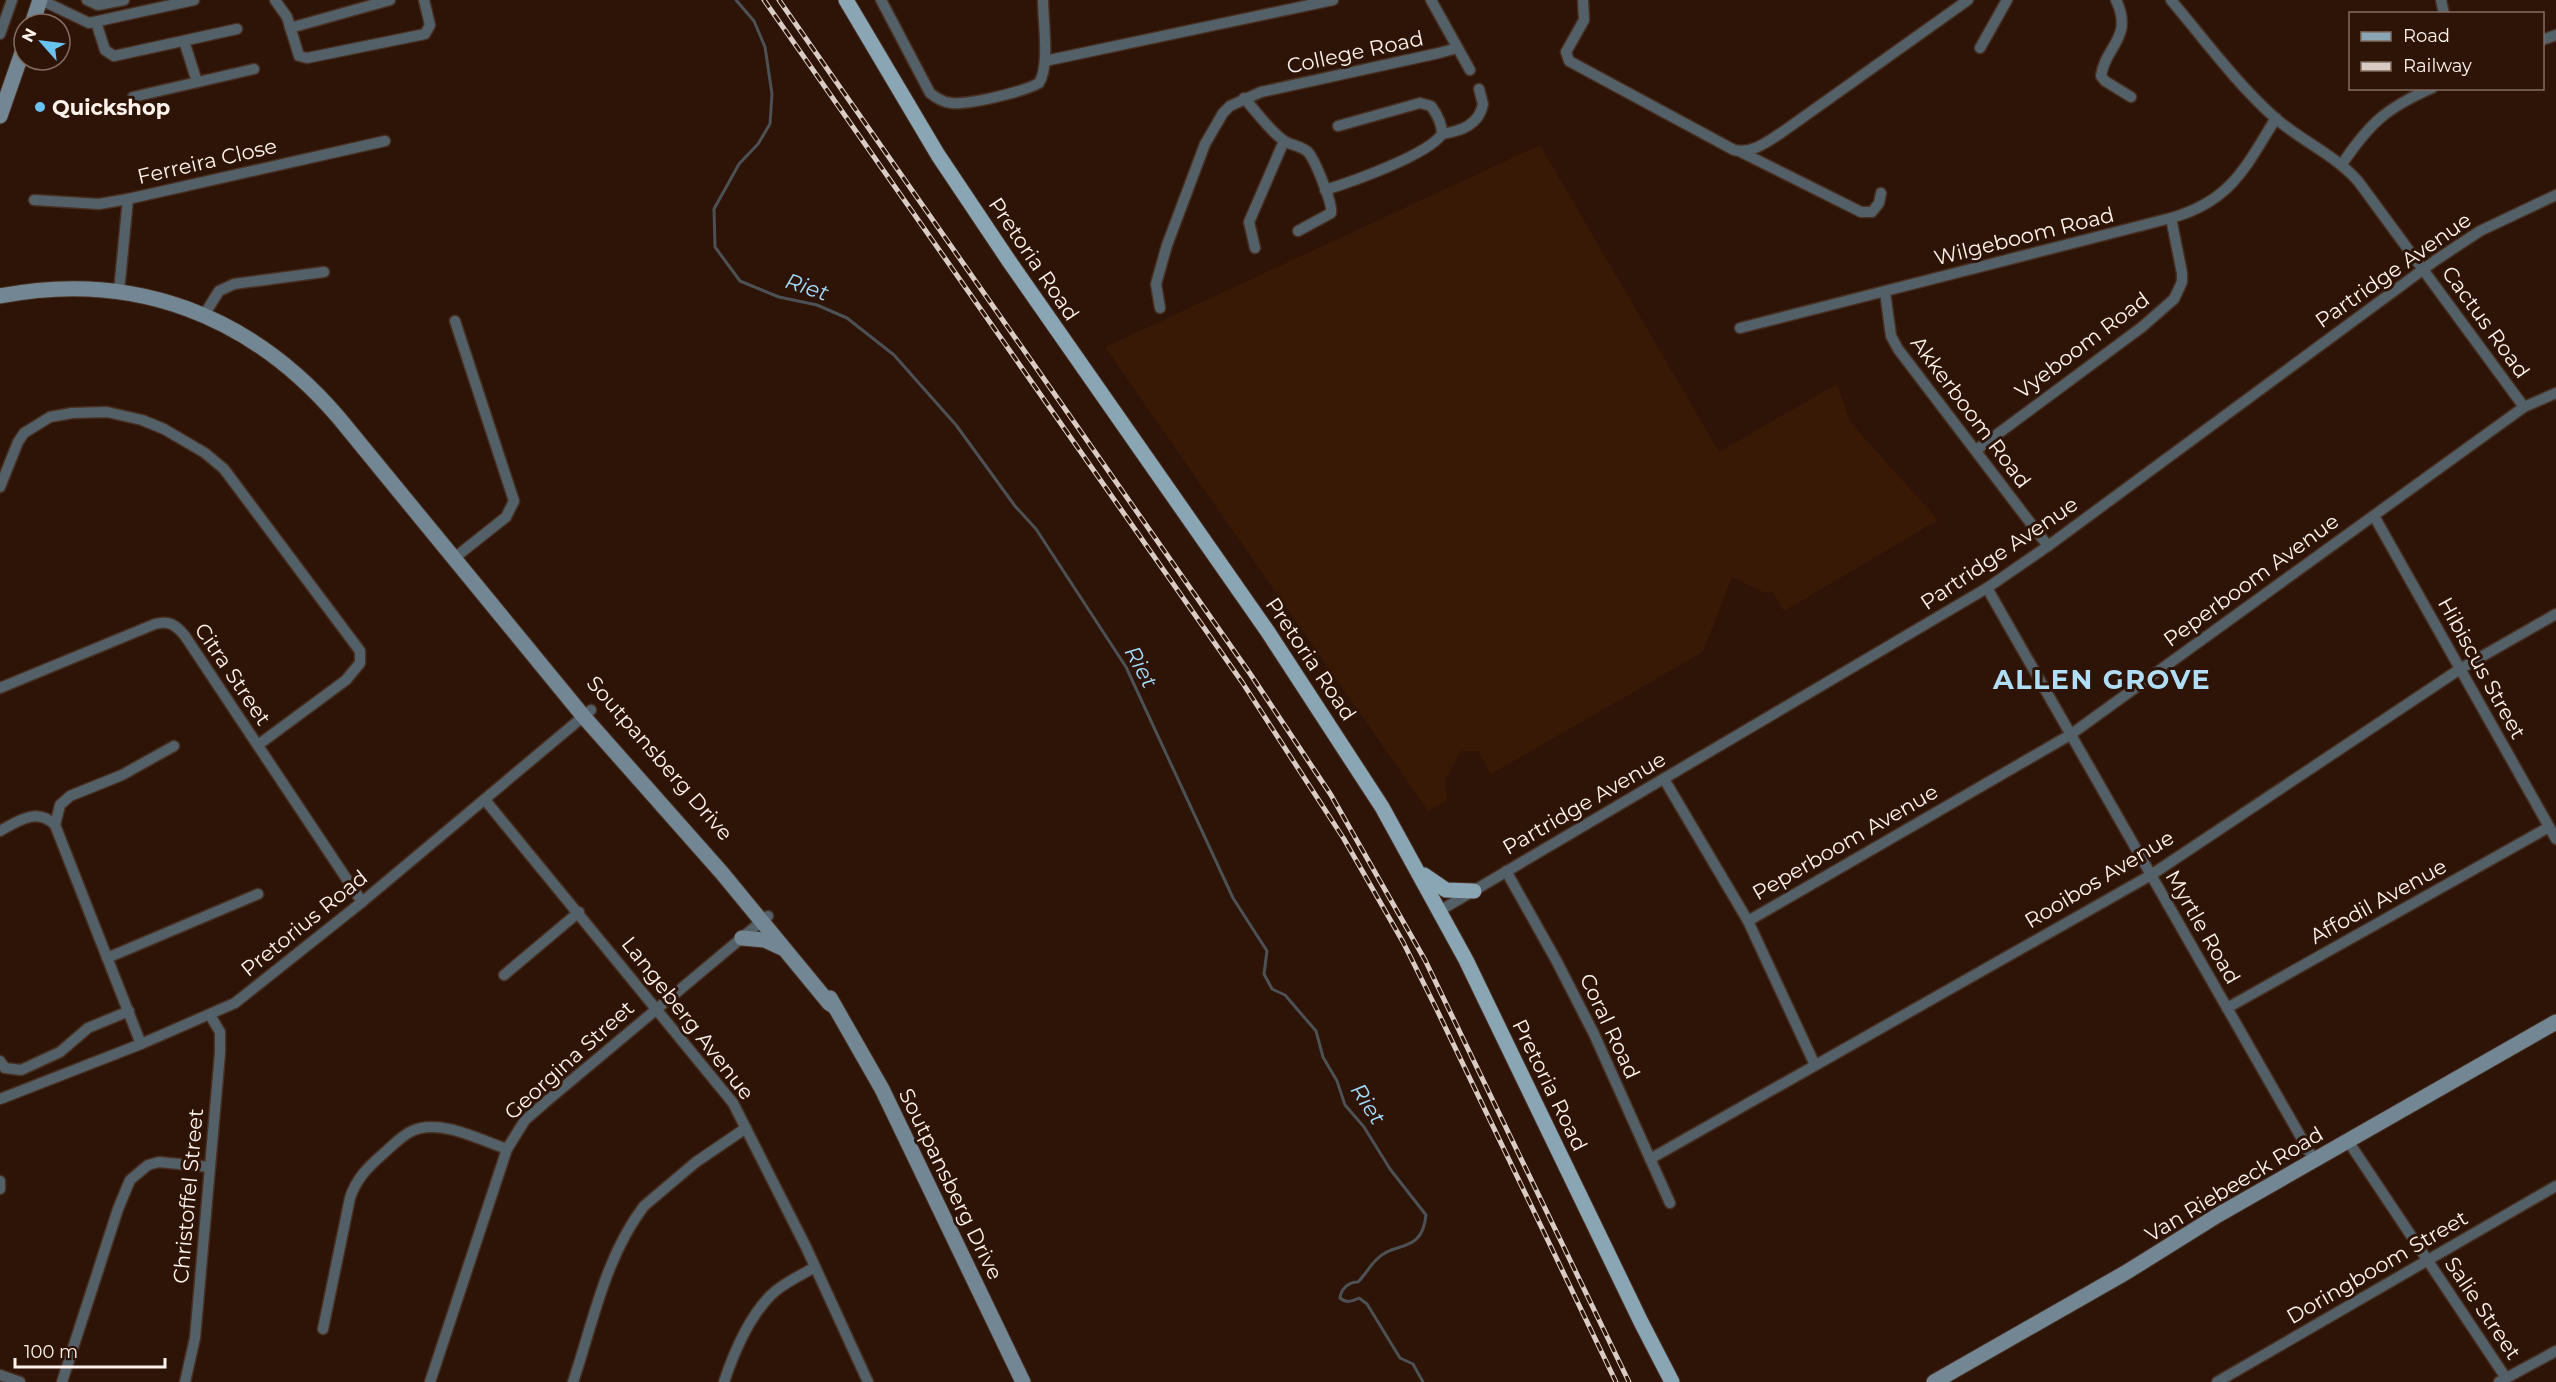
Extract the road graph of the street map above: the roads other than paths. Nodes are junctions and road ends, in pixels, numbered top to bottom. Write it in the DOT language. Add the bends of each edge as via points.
graph roads {
  1 [pos="12,0"];
  2 [pos="41,0"];
  3 [pos="87,0"];
  4 [pos="124,0"];
  5 [pos="191,0"];
  6 [pos="275,0"];
  7 [pos="390,0"];
  8 [pos="424,0"];
  9 [pos="846,0"];
  10 [pos="881,0"];
  11 [pos="1043,0"];
  12 [pos="1333,0"];
  13 [pos="1431,0"];
  14 [pos="1583,0"];
  15 [pos="1968,0"];
  16 [pos="2007,0"];
  17 [pos="2116,0"];
  18 [pos="2171,0"];
  19 [pos="96,22"];
  20 [pos="290,28"];
  21 [pos="237,29"];
  22 [pos="0,34"];
  23 [pos="184,41"];
  24 [pos="1457,48"];
  25 [pos="1980,48"];
  26 [pos="1045,61"];
  27 [pos="254,69"];
  28 [pos="1470,70"];
  29 [pos="15,72"];
  30 [pos="196,82"];
  31 [pos="1479,89"];
  32 [pos="2428,90"];
  33 [pos="133,97"];
  34 [pos="2132,97"];
  35 [pos="1244,98"];
  36 [pos="0,116"];
  37 [pos="2276,118"];
  38 [pos="1338,126"];
  39 [pos="1442,134"];
  40 [pos="385,141"];
  41 [pos="1284,141"];
  42 [pos="1738,151"];
  43 [pos="2342,164"];
  44 [pos="1325,190"];
  45 [pos="1881,193"];
  46 [pos="2556,195"];
  47 [pos="128,199"];
  48 [pos="34,200"];
  49 [pos="2171,219"];
  50 [pos="1298,231"];
  51 [pos="1255,248"];
  52 [pos="2423,269"];
  53 [pos="324,272"];
  54 [pos="119,291"];
  55 [pos="1885,291"];
  56 [pos="5,293"];
  57 [pos="1160,308"];
  58 [pos="204,315"];
  59 [pos="455,321"];
  60 [pos="1740,328"];
  61 [pos="2556,393"];
  62 [pos="2524,407"];
  63 [pos="1976,450"];
  64 [pos="0,487"];
  65 [pos="2374,516"];
  66 [pos="2048,546"];
  67 [pos="455,557"];
  68 [pos="1987,588"];
  69 [pos="2556,614"];
  70 [pos="2460,669"];
  71 [pos="0,688"];
  72 [pos="587,714"];
  73 [pos="2070,735"];
  74 [pos="258,745"];
  75 [pos="174,746"];
  76 [pos="1664,779"];
  77 [pos="485,800"];
  78 [pos="55,825"];
  79 [pos="2549,827"];
  80 [pos="0,831"];
  81 [pos="2556,839"];
  82 [pos="1418,868"];
  83 [pos="1506,871"];
  84 [pos="2151,875"];
  85 [pos="1474,891"];
  86 [pos="258,894"];
  87 [pos="362,902"];
  88 [pos="1441,910"];
  89 [pos="579,912"];
  90 [pos="765,919"];
  91 [pos="1748,921"];
  92 [pos="742,938"];
  93 [pos="787,951"];
  94 [pos="107,958"];
  95 [pos="504,975"];
  96 [pos="835,1007"];
  97 [pos="657,1008"];
  98 [pos="2227,1008"];
  99 [pos="129,1011"];
  100 [pos="210,1015"];
  101 [pos="2556,1022"];
  102 [pos="141,1044"];
  103 [pos="0,1061"];
  104 [pos="1815,1065"];
  105 [pos="0,1099"];
  106 [pos="746,1128"];
  107 [pos="2348,1141"];
  108 [pos="507,1149"];
  109 [pos="1650,1159"];
  110 [pos="2314,1161"];
  111 [pos="210,1167"];
  112 [pos="0,1181"];
  113 [pos="2556,1186"];
  114 [pos="0,1189"];
  115 [pos="1670,1203"];
  116 [pos="2428,1261"];
  117 [pos="814,1267"];
  118 [pos="323,1329"];
  119 [pos="2556,1351"];
  120 [pos="0,1375"];
  121 [pos="2503,1380"];
  122 [pos="20,1382"];
  123 [pos="62,1382"];
  124 [pos="185,1382"];
  125 [pos="430,1382"];
  126 [pos="573,1382"];
  127 [pos="724,1382"];
  128 [pos="868,1382"];
  129 [pos="1023,1382"];
  130 [pos="1672,1382"];
  131 [pos="1934,1382"];
  132 [pos="2217,1382"];
  1 -- 22 [label="street"];
  2 -- 19 [label="street" via="82,21"];
  3 -- 4 [label="street" via="98,5"];
  5 -- 19 [label="street"];
  6 -- 20 [label="street"];
  7 -- 20 [label="street"];
  8 -- 20 [label="street" via="430,28 422,35 304,58 297,51"];
  9 -- 82 [label="main road, Pretoria Road" via="938,155 1274,641 1359,769"];
  10 -- 26 [label="street" via="926,86 943,102 959,104 1035,85 1042,77"];
  11 -- 26 [label="street"];
  12 -- 26 [label="street"];
  13 -- 24 [label="street, College Road"];
  14 -- 42 [label="street" via="1585,16 1566,52 1569,60"];
  15 -- 42 [label="street" via="1782,133 1752,150"];
  16 -- 25 [label="street"];
  17 -- 34 [label="street" via="2122,18 2121,32 2100,76"];
  18 -- 37 [label="street, Cactus Road"];
  19 -- 23 [label="street" via="105,50 114,56"];
  21 -- 23 [label="street"];
  23 -- 30 [label="street"];
  24 -- 28 [label="street, College Road"];
  24 -- 35 [label="street, College Road"];
  27 -- 30 [label="street"];
  29 -- 36 [label="street"];
  30 -- 33 [label="street"];
  31 -- 39 [label="street" via="1484,104 1476,119 1463,130"];
  32 -- 43 [label="street" via="2383,113"];
  35 -- 41 [label="street"];
  35 -- 57 [label="street, College Road" via="1223,113 1198,158 1158,271 1156,292"];
  37 -- 43 [label="street, Cactus Road"];
  37 -- 49 [label="street, Wilgeboom Road" via="2222,195 2200,209"];
  38 -- 39 [label="street" via="1420,103 1435,110"];
  39 -- 44 [label="street" via="1391,165"];
  40 -- 47 [label="street, Ferreira Close"];
  41 -- 44 [label="street" via="1300,146 1311,156"];
  41 -- 51 [label="street" via="1249,222"];
  42 -- 45 [label="street" via="1861,212 1872,212 1880,203"];
  43 -- 52 [label="street, Cactus Road"];
  44 -- 50 [label="street" via="1331,213"];
  46 -- 52 [label="street, Partridge Avenue" via="2480,231"];
  47 -- 48 [label="street" via="99,204"];
  47 -- 54 [label="street, Ferreira Close"];
  49 -- 55 [label="street, Wilgeboom Road"];
  49 -- 63 [label="street, Vyeboom Road" via="2182,273 2174,299"];
  52 -- 62 [label="street, Cactus Road"];
  52 -- 66 [label="street, Partridge Avenue"];
  53 -- 58 [label="street" via="222,288"];
  54 -- 56 [label="street, Soutpansberg Drive" via="66,288"];
  54 -- 58 [label="street, Soutpansberg Drive"];
  55 -- 60 [label="street, Wilgeboom Road"];
  55 -- 63 [label="street, Akkerboom Road" via="1894,343"];
  58 -- 67 [label="street, Soutpansberg Drive" via="257,343 310,385"];
  59 -- 67 [label="street" via="514,501 506,517"];
  61 -- 62 [label="street, Peperboom Avenue"];
  62 -- 65 [label="street, Peperboom Avenue"];
  63 -- 66 [label="street, Akkerboom Road"];
  64 -- 74 [label="street" via="24,433 40,422 72,413 107,412 154,424 192,444 224,469 360,651 360,663 346,680"];
  65 -- 70 [label="street, Hibiscus Street"];
  65 -- 73 [label="street, Peperboom Avenue"];
  66 -- 68 [label="street, Partridge Avenue"];
  67 -- 72 [label="street, Soutpansberg Drive"];
  68 -- 73 [label="street, Myrtle Road"];
  68 -- 76 [label="street, Partridge Avenue"];
  69 -- 70 [label="street, Rooibos Avenue"];
  70 -- 79 [label="street, Hibiscus Street"];
  70 -- 84 [label="street, Rooibos Avenue"];
  71 -- 74 [label="street, Citra Street" via="155,624 169,623 185,636"];
  72 -- 77 [label="street, Pretorius Road"];
  72 -- 90 [label="street, Soutpansberg Drive"];
  73 -- 84 [label="street, Myrtle Road"];
  73 -- 91 [label="street, Peperboom Avenue"];
  74 -- 87 [label="street, Citra Street"];
  75 -- 78 [label="street" via="122,775 70,796 57,811"];
  76 -- 83 [label="street, Partridge Avenue"];
  76 -- 91 [label="street"];
  77 -- 87 [label="street, Pretorius Road"];
  77 -- 89 [label="street, Langeberg Avenue"];
  78 -- 80 [label="street" via="42,817 27,816"];
  78 -- 94 [label="street"];
  79 -- 81 [label="street, Hibiscus Street"];
  79 -- 98 [label="street, Affodil Avenue"];
  82 -- 85 [label="main road" via="1446,890"];
  82 -- 88 [label="main road, Pretoria Road"];
  83 -- 85 [label="street, Partridge Avenue"];
  83 -- 109 [label="street, Coral Road" via="1588,1024"];
  84 -- 98 [label="street, Myrtle Road"];
  84 -- 104 [label="street, Rooibos Avenue"];
  85 -- 88 [label="street, Partridge Avenue"];
  86 -- 94 [label="street"];
  87 -- 100 [label="street, Pretorius Road" via="244,997"];
  88 -- 130 [label="main road, Pretoria Road"];
  89 -- 95 [label="street"];
  89 -- 97 [label="street, Langeberg Avenue"];
  90 -- 92 [label="street, Georgina Street"];
  90 -- 93 [label="street, Soutpansberg Drive"];
  90 -- 96 [label="street, Soutpansberg Drive" via="793,946"];
  91 -- 104 [label="street"];
  92 -- 93 [label="street" via="765,940"];
  92 -- 97 [label="street, Georgina Street"];
  93 -- 96 [label="street, Soutpansberg Drive"];
  94 -- 99 [label="street"];
  96 -- 129 [label="street, Soutpansberg Drive" via="882,1089"];
  97 -- 106 [label="street, Langeberg Avenue" via="733,1103"];
  97 -- 108 [label="street, Georgina Street" via="525,1120"];
  98 -- 110 [label="street, Myrtle Road"];
  99 -- 102 [label="street"];
  99 -- 103 [label="street" via="88,1028 64,1050 21,1070 5,1068"];
  100 -- 102 [label="street, Pretorius Road"];
  100 -- 111 [label="street, Christoffel Street" via="220,1039"];
  101 -- 107 [label="street, Van Riebeeck Road"];
  102 -- 105 [label="street, Pretorius Road"];
  104 -- 109 [label="street, Rooibos Avenue"];
  106 -- 117 [label="street, Langeberg Avenue"];
  106 -- 126 [label="street" via="696,1162 637,1214 616,1251"];
  107 -- 110 [label="street, Van Riebeeck Road"];
  107 -- 116 [label="street, Salie Street"];
  108 -- 118 [label="street" via="438,1127 422,1128 406,1134 368,1167 350,1198"];
  108 -- 125 [label="street, Georgina Street"];
  109 -- 115 [label="street, Coral Road"];
  110 -- 131 [label="street, Van Riebeeck Road"];
  111 -- 123 [label="street" via="159,1162 148,1164 130,1180"];
  111 -- 124 [label="street, Christoffel Street" via="195,1338"];
  112 -- 114 [label="street"];
  113 -- 116 [label="street, Doringboom Street"];
  116 -- 121 [label="street, Salie Street"];
  116 -- 132 [label="street, Doringboom Street"];
  117 -- 127 [label="street" via="766,1301 738,1345"];
  117 -- 128 [label="street, Langeberg Avenue"];
  119 -- 121 [label="street"];
  120 -- 122 [label="street"];
}
